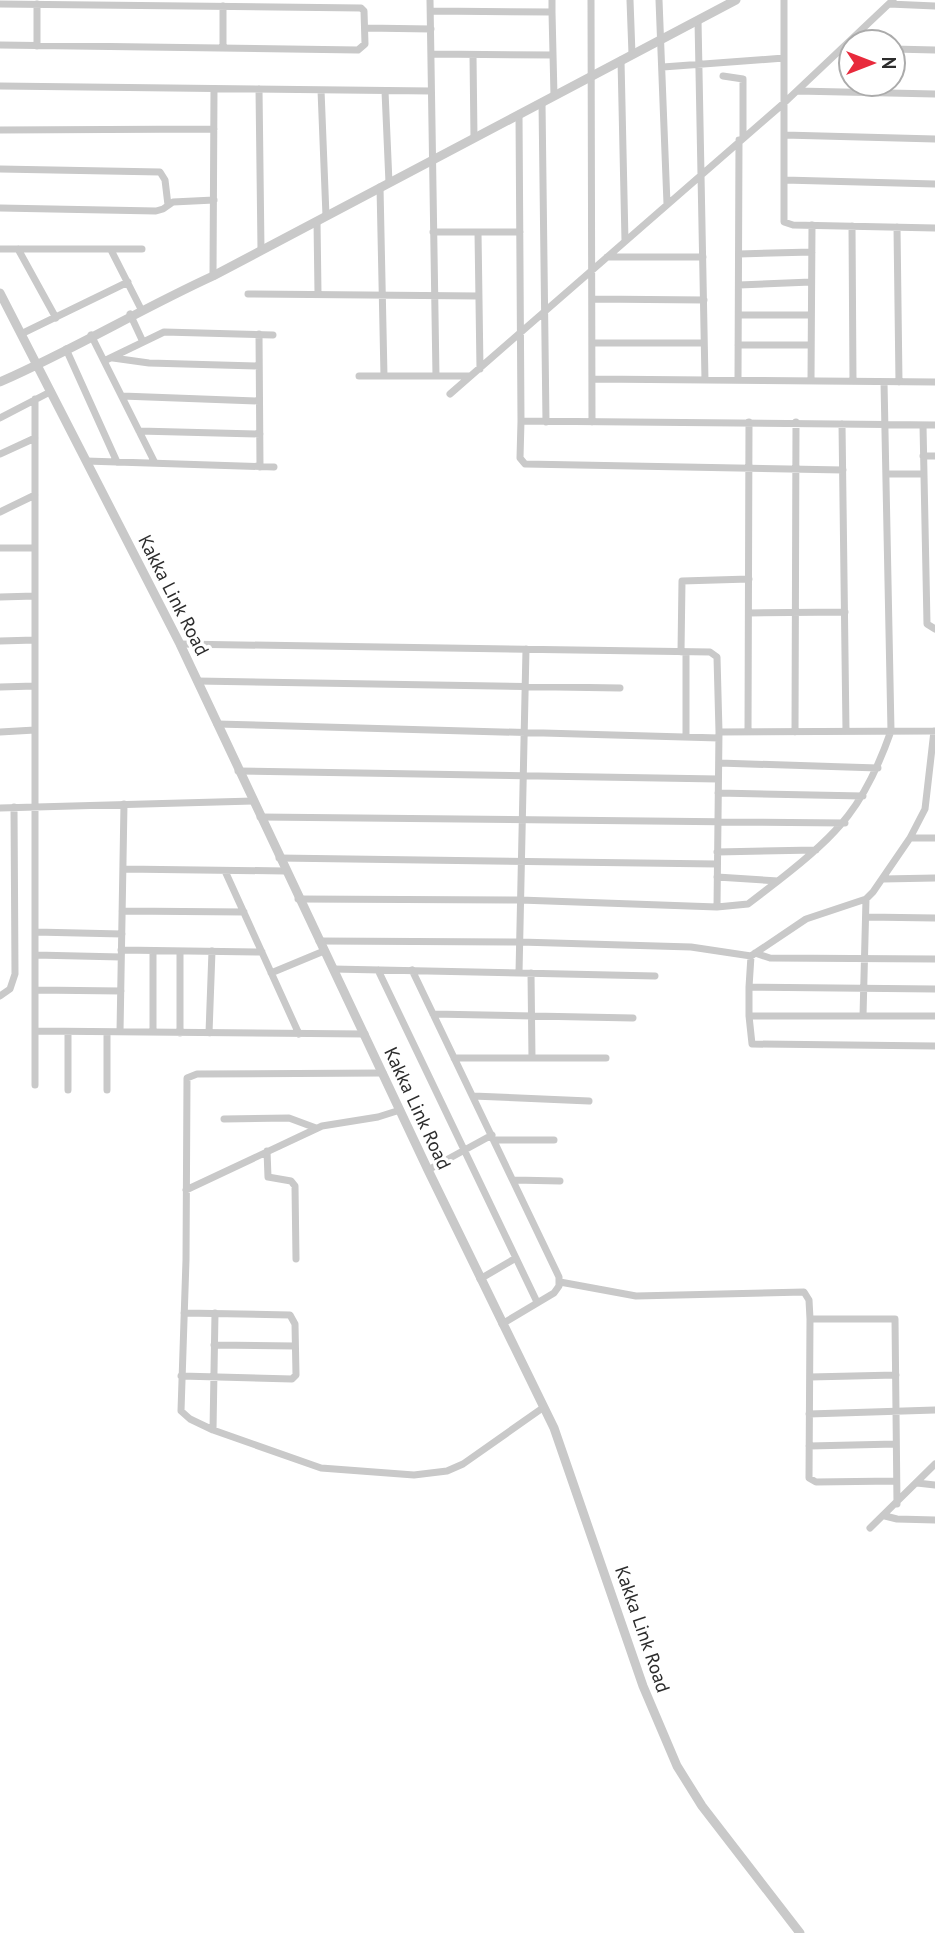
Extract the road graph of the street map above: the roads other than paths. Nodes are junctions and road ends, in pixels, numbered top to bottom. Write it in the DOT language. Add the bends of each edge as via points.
graph roads {
  1 [pos="430,0"];
  2 [pos="552,0"];
  3 [pos="591,0"];
  4 [pos="629,0"];
  5 [pos="659,0"];
  6 [pos="714,0"];
  7 [pos="736,0"];
  8 [pos="785,0"];
  9 [pos="891,2"];
  10 [pos="0,4"];
  11 [pos="37,4"];
  12 [pos="323,4"];
  13 [pos="223,6"];
  14 [pos="935,6"];
  15 [pos="430,11"];
  16 [pos="716,11"];
  17 [pos="552,12"];
  18 [pos="698,20"];
  19 [pos="365,28"];
  20 [pos="866,28"];
  21 [pos="431,29"];
  22 [pos="660,40"];
  23 [pos="0,45"];
  24 [pos="37,46"];
  25 [pos="223,47"];
  26 [pos="907,49"];
  27 [pos="935,50"];
  28 [pos="432,54"];
  29 [pos="632,54"];
  30 [pos="473,55"];
  31 [pos="553,55"];
  32 [pos="837,57"];
  33 [pos="784,58"];
  34 [pos="621,60"];
  35 [pos="698,63"];
  36 [pos="663,67"];
  37 [pos="590,76"];
  38 [pos="723,76"];
  39 [pos="0,86"];
  40 [pos="214,89"];
  41 [pos="259,89"];
  42 [pos="321,90"];
  43 [pos="385,91"];
  44 [pos="797,91"];
  45 [pos="431,92"];
  46 [pos="935,94"];
  47 [pos="554,96"];
  48 [pos="542,102"];
  49 [pos="784,103"];
  50 [pos="519,114"];
  51 [pos="214,129"];
  52 [pos="0,130"];
  53 [pos="784,135"];
  54 [pos="474,138"];
  55 [pos="741,138"];
  56 [pos="935,139"];
  57 [pos="432,160"];
  58 [pos="0,169"];
  59 [pos="702,173"];
  60 [pos="784,180"];
  61 [pos="935,184"];
  62 [pos="384,185"];
  63 [pos="214,200"];
  64 [pos="667,204"];
  65 [pos="168,205"];
  66 [pos="0,208"];
  67 [pos="322,218"];
  68 [pos="812,225"];
  69 [pos="852,226"];
  70 [pos="897,227"];
  71 [pos="935,228"];
  72 [pos="433,232"];
  73 [pos="478,232"];
  74 [pos="520,232"];
  75 [pos="625,241"];
  76 [pos="0,248"];
  77 [pos="18,249"];
  78 [pos="142,249"];
  79 [pos="111,250"];
  80 [pos="261,250"];
  81 [pos="811,252"];
  82 [pos="739,254"];
  83 [pos="607,257"];
  84 [pos="703,257"];
  85 [pos="592,270"];
  86 [pos="213,276"];
  87 [pos="128,282"];
  88 [pos="811,282"];
  89 [pos="739,285"];
  90 [pos="0,293"];
  91 [pos="318,293"];
  92 [pos="248,294"];
  93 [pos="382,295"];
  94 [pos="435,296"];
  95 [pos="479,296"];
  96 [pos="592,299"];
  97 [pos="704,300"];
  98 [pos="141,309"];
  99 [pos="545,312"];
  100 [pos="130,314"];
  101 [pos="739,315"];
  102 [pos="811,315"];
  103 [pos="56,318"];
  104 [pos="21,334"];
  105 [pos="259,334"];
  106 [pos="92,335"];
  107 [pos="273,335"];
  108 [pos="520,335"];
  109 [pos="143,342"];
  110 [pos="592,342"];
  111 [pos="704,343"];
  112 [pos="738,345"];
  113 [pos="811,345"];
  114 [pos="66,349"];
  115 [pos="108,360"];
  116 [pos="37,365"];
  117 [pos="259,366"];
  118 [pos="480,369"];
  119 [pos="359,376"];
  120 [pos="384,376"];
  121 [pos="436,376"];
  122 [pos="471,376"];
  123 [pos="592,379"];
  124 [pos="705,380"];
  125 [pos="738,380"];
  126 [pos="811,381"];
  127 [pos="853,381"];
  128 [pos="0,382"];
  129 [pos="884,382"];
  130 [pos="899,382"];
  131 [pos="935,382"];
  132 [pos="50,392"];
  133 [pos="450,394"];
  134 [pos="122,396"];
  135 [pos="35,399"];
  136 [pos="259,401"];
  137 [pos="0,418"];
  138 [pos="521,421"];
  139 [pos="546,422"];
  140 [pos="592,422"];
  141 [pos="749,422"];
  142 [pos="796,422"];
  143 [pos="842,424"];
  144 [pos="885,425"];
  145 [pos="923,425"];
  146 [pos="935,425"];
  147 [pos="139,431"];
  148 [pos="260,434"];
  149 [pos="35,438"];
  150 [pos="0,454"];
  151 [pos="923,456"];
  152 [pos="935,456"];
  153 [pos="86,461"];
  154 [pos="117,462"];
  155 [pos="155,463"];
  156 [pos="260,467"];
  157 [pos="274,467"];
  158 [pos="749,467"];
  159 [pos="796,469"];
  160 [pos="843,470"];
  161 [pos="886,474"];
  162 [pos="924,474"];
  163 [pos="35,495"];
  164 [pos="0,512"];
  165 [pos="0,548"];
  166 [pos="35,548"];
  167 [pos="749,579"];
  168 [pos="35,596"];
  169 [pos="0,597"];
  170 [pos="795,612"];
  171 [pos="845,612"];
  172 [pos="748,613"];
  173 [pos="935,629"];
  174 [pos="35,640"];
  175 [pos="0,641"];
  176 [pos="180,644"];
  177 [pos="526,649"];
  178 [pos="683,652"];
  179 [pos="197,681"];
  180 [pos="525,686"];
  181 [pos="0,687"];
  182 [pos="35,687"];
  183 [pos="620,688"];
  184 [pos="217,724"];
  185 [pos="35,730"];
  186 [pos="846,731"];
  187 [pos="891,731"];
  188 [pos="934,731"];
  189 [pos="0,732"];
  190 [pos="524,732"];
  191 [pos="748,732"];
  192 [pos="795,732"];
  193 [pos="719,735"];
  194 [pos="686,737"];
  195 [pos="933,756"];
  196 [pos="719,763"];
  197 [pos="878,768"];
  198 [pos="238,771"];
  199 [pos="523,774"];
  200 [pos="718,779"];
  201 [pos="718,793"];
  202 [pos="863,796"];
  203 [pos="931,798"];
  204 [pos="253,801"];
  205 [pos="124,804"];
  206 [pos="35,805"];
  207 [pos="14,807"];
  208 [pos="0,808"];
  209 [pos="260,817"];
  210 [pos="522,820"];
  211 [pos="718,823"];
  212 [pos="845,823"];
  213 [pos="910,838"];
  214 [pos="935,838"];
  215 [pos="817,850"];
  216 [pos="717,852"];
  217 [pos="279,858"];
  218 [pos="521,862"];
  219 [pos="717,864"];
  220 [pos="122,869"];
  221 [pos="225,871"];
  222 [pos="285,871"];
  223 [pos="717,877"];
  224 [pos="935,878"];
  225 [pos="883,879"];
  226 [pos="778,881"];
  227 [pos="866,898"];
  228 [pos="298,899"];
  229 [pos="520,900"];
  230 [pos="716,907"];
  231 [pos="122,911"];
  232 [pos="244,912"];
  233 [pos="866,918"];
  234 [pos="935,918"];
  235 [pos="35,932"];
  236 [pos="122,934"];
  237 [pos="319,941"];
  238 [pos="520,942"];
  239 [pos="153,951"];
  240 [pos="180,951"];
  241 [pos="212,951"];
  242 [pos="324,951"];
  243 [pos="262,952"];
  244 [pos="121,953"];
  245 [pos="753,954"];
  246 [pos="35,955"];
  247 [pos="863,958"];
  248 [pos="935,959"];
  249 [pos="333,969"];
  250 [pos="378,970"];
  251 [pos="412,970"];
  252 [pos="271,973"];
  253 [pos="519,973"];
  254 [pos="531,973"];
  255 [pos="655,976"];
  256 [pos="750,987"];
  257 [pos="863,988"];
  258 [pos="935,989"];
  259 [pos="35,990"];
  260 [pos="121,990"];
  261 [pos="0,996"];
  262 [pos="433,1014"];
  263 [pos="532,1016"];
  264 [pos="749,1016"];
  265 [pos="863,1016"];
  266 [pos="935,1016"];
  267 [pos="633,1018"];
  268 [pos="35,1031"];
  269 [pos="68,1032"];
  270 [pos="107,1032"];
  271 [pos="120,1032"];
  272 [pos="153,1032"];
  273 [pos="180,1032"];
  274 [pos="209,1033"];
  275 [pos="299,1034"];
  276 [pos="365,1034"];
  277 [pos="935,1046"];
  278 [pos="454,1058"];
  279 [pos="532,1058"];
  280 [pos="606,1058"];
  281 [pos="383,1073"];
  282 [pos="35,1085"];
  283 [pos="68,1090"];
  284 [pos="107,1090"];
  285 [pos="473,1096"];
  286 [pos="589,1101"];
  287 [pos="400,1110"];
  288 [pos="224,1119"];
  289 [pos="316,1128"];
  290 [pos="493,1138"];
  291 [pos="554,1140"];
  292 [pos="267,1151"];
  293 [pos="464,1151"];
  294 [pos="428,1171"];
  295 [pos="513,1180"];
  296 [pos="560,1181"];
  297 [pos="186,1190"];
  298 [pos="516,1258"];
  299 [pos="296,1259"];
  300 [pos="480,1279"];
  301 [pos="560,1282"];
  302 [pos="537,1302"];
  303 [pos="184,1313"];
  304 [pos="215,1313"];
  305 [pos="810,1319"];
  306 [pos="502,1324"];
  307 [pos="214,1346"];
  308 [pos="295,1346"];
  309 [pos="896,1375"];
  310 [pos="181,1376"];
  311 [pos="214,1377"];
  312 [pos="810,1377"];
  313 [pos="544,1407"];
  314 [pos="935,1410"];
  315 [pos="896,1412"];
  316 [pos="809,1414"];
  317 [pos="213,1430"];
  318 [pos="896,1444"];
  319 [pos="809,1446"];
  320 [pos="935,1464"];
  321 [pos="897,1481"];
  322 [pos="917,1483"];
  323 [pos="935,1485"];
  324 [pos="897,1504"];
  325 [pos="885,1516"];
  326 [pos="935,1520"];
  327 [pos="870,1528"];
  328 [pos="800,1933"];
  1 -- 15 [label="street"];
  2 -- 17 [label="street"];
  3 -- 37 [label="street"];
  4 -- 29 [label="street"];
  5 -- 22 [label="street"];
  6 -- 16 [label="street"];
  7 -- 16 [label="street"];
  8 -- 33 [label="street"];
  9 -- 14 [label="street"];
  9 -- 20 [label="street"];
  10 -- 11 [label="street"];
  11 -- 13 [label="street"];
  11 -- 24 [label="street"];
  12 -- 13 [label="street"];
  12 -- 19 [label="street" via="362,8"];
  13 -- 25 [label="street"];
  15 -- 17 [label="street"];
  15 -- 21 [label="street"];
  16 -- 18 [label="street"];
  17 -- 31 [label="street"];
  18 -- 22 [label="street"];
  18 -- 35 [label="street"];
  19 -- 21 [label="street"];
  19 -- 25 [label="street" via="365,47 358,50"];
  21 -- 28 [label="street"];
  22 -- 29 [label="street"];
  22 -- 36 [label="street"];
  23 -- 24 [label="street"];
  24 -- 25 [label="street"];
  26 -- 27 [label="street"];
  28 -- 30 [label="street"];
  28 -- 45 [label="street"];
  29 -- 34 [label="street"];
  30 -- 31 [label="street"];
  30 -- 54 [label="street"];
  31 -- 47 [label="street"];
  32 -- 44 [label="street"];
  33 -- 35 [label="street"];
  33 -- 49 [label="street"];
  34 -- 37 [label="street"];
  34 -- 75 [label="street"];
  35 -- 36 [label="street"];
  35 -- 59 [label="street"];
  36 -- 64 [label="street"];
  37 -- 47 [label="street"];
  37 -- 85 [label="street"];
  38 -- 55 [label="street" via="743,79"];
  39 -- 40 [label="street"];
  40 -- 41 [label="street"];
  40 -- 51 [label="street"];
  41 -- 42 [label="street"];
  41 -- 80 [label="street"];
  42 -- 43 [label="street"];
  42 -- 67 [label="street"];
  43 -- 45 [label="street"];
  43 -- 62 [label="street"];
  44 -- 46 [label="street"];
  44 -- 49 [label="street"];
  45 -- 57 [label="street"];
  47 -- 48 [label="street"];
  48 -- 50 [label="street"];
  48 -- 99 [label="street"];
  49 -- 53 [label="street"];
  49 -- 55 [label="street"];
  50 -- 54 [label="street"];
  50 -- 74 [label="street"];
  51 -- 52 [label="street"];
  51 -- 63 [label="street"];
  53 -- 56 [label="street"];
  53 -- 60 [label="street"];
  54 -- 57 [label="street"];
  55 -- 59 [label="street"];
  55 -- 82 [label="street"];
  57 -- 62 [label="street"];
  57 -- 72 [label="street"];
  58 -- 65 [label="street" via="160,172"];
  59 -- 64 [label="street"];
  59 -- 84 [label="street"];
  60 -- 61 [label="street"];
  60 -- 68 [label="street" via="784,222"];
  62 -- 67 [label="street"];
  62 -- 93 [label="street"];
  63 -- 65 [label="street"];
  63 -- 86 [label="street"];
  64 -- 75 [label="street"];
  65 -- 66 [label="street" via="156,211"];
  67 -- 80 [label="street"];
  67 -- 91 [label="street"];
  68 -- 69 [label="street"];
  68 -- 81 [label="street"];
  69 -- 70 [label="street"];
  69 -- 127 [label="street"];
  70 -- 71 [label="street"];
  70 -- 130 [label="street"];
  72 -- 73 [label="street"];
  72 -- 94 [label="street"];
  73 -- 74 [label="street"];
  73 -- 95 [label="street"];
  74 -- 108 [label="street"];
  75 -- 83 [label="street"];
  76 -- 77 [label="street"];
  77 -- 79 [label="street"];
  77 -- 103 [label="street"];
  78 -- 79 [label="street"];
  79 -- 87 [label="street"];
  80 -- 86 [label="street"];
  81 -- 82 [label="street"];
  81 -- 88 [label="street"];
  82 -- 89 [label="street"];
  83 -- 84 [label="street"];
  83 -- 85 [label="street"];
  84 -- 97 [label="street"];
  85 -- 96 [label="street"];
  85 -- 99 [label="street"];
  86 -- 98 [label="street"];
  87 -- 98 [label="street"];
  87 -- 103 [label="street"];
  88 -- 89 [label="street"];
  88 -- 102 [label="street"];
  89 -- 101 [label="street"];
  90 -- 104 [label="street, Kakka Link Road"];
  91 -- 92 [label="street"];
  91 -- 93 [label="street"];
  93 -- 94 [label="street"];
  93 -- 120 [label="street"];
  94 -- 95 [label="street"];
  94 -- 121 [label="street"];
  95 -- 118 [label="street"];
  96 -- 97 [label="street"];
  96 -- 110 [label="street"];
  97 -- 111 [label="street"];
  98 -- 100 [label="street"];
  99 -- 108 [label="street"];
  99 -- 139 [label="street"];
  100 -- 106 [label="street"];
  100 -- 109 [label="street"];
  101 -- 102 [label="street"];
  101 -- 112 [label="street"];
  102 -- 113 [label="street"];
  103 -- 104 [label="street"];
  104 -- 116 [label="street, Kakka Link Road"];
  105 -- 107 [label="street"];
  105 -- 109 [label="street" via="170,331"];
  105 -- 117 [label="street"];
  106 -- 114 [label="street"];
  106 -- 115 [label="street"];
  108 -- 118 [label="street"];
  108 -- 138 [label="street"];
  109 -- 115 [label="street"];
  110 -- 111 [label="street"];
  110 -- 123 [label="street"];
  111 -- 124 [label="street"];
  112 -- 113 [label="street"];
  112 -- 125 [label="street"];
  113 -- 126 [label="street"];
  114 -- 116 [label="street"];
  114 -- 154 [label="street"];
  115 -- 117 [label="street"];
  115 -- 134 [label="street"];
  116 -- 128 [label="street"];
  116 -- 132 [label="street, Kakka Link Road"];
  117 -- 136 [label="street"];
  118 -- 122 [label="street"];
  119 -- 120 [label="street"];
  120 -- 121 [label="street"];
  121 -- 122 [label="street"];
  122 -- 133 [label="street"];
  123 -- 124 [label="street"];
  123 -- 140 [label="street"];
  124 -- 125 [label="street"];
  125 -- 126 [label="street"];
  126 -- 127 [label="street"];
  127 -- 129 [label="street"];
  129 -- 130 [label="street"];
  129 -- 144 [label="street"];
  130 -- 131 [label="street"];
  132 -- 135 [label="street"];
  132 -- 153 [label="street, Kakka Link Road"];
  134 -- 136 [label="street"];
  134 -- 147 [label="street"];
  135 -- 137 [label="street"];
  135 -- 149 [label="street"];
  136 -- 148 [label="street"];
  138 -- 139 [label="street"];
  138 -- 158 [label="street" via="520,458 525,464"];
  139 -- 140 [label="street"];
  140 -- 141 [label="street"];
  141 -- 142 [label="street"];
  141 -- 158 [label="street"];
  142 -- 143 [label="street"];
  142 -- 159 [label="street"];
  143 -- 144 [label="street"];
  143 -- 160 [label="street"];
  144 -- 145 [label="street"];
  144 -- 161 [label="street"];
  145 -- 146 [label="street"];
  145 -- 151 [label="street"];
  147 -- 148 [label="street"];
  147 -- 155 [label="street"];
  148 -- 156 [label="street"];
  149 -- 150 [label="street"];
  149 -- 163 [label="street"];
  151 -- 152 [label="street"];
  151 -- 162 [label="street"];
  153 -- 154 [label="street"];
  153 -- 176 [label="street, Kakka Link Road"];
  154 -- 155 [label="street"];
  155 -- 156 [label="street"];
  156 -- 157 [label="street"];
  158 -- 159 [label="street"];
  158 -- 167 [label="street"];
  159 -- 160 [label="street"];
  159 -- 170 [label="street"];
  160 -- 171 [label="street"];
  161 -- 162 [label="street"];
  161 -- 187 [label="street"];
  162 -- 173 [label="street" via="927,624"];
  163 -- 164 [label="street"];
  163 -- 166 [label="street"];
  165 -- 166 [label="street"];
  166 -- 168 [label="street"];
  167 -- 172 [label="street"];
  167 -- 178 [label="street" via="682,581"];
  168 -- 169 [label="street"];
  168 -- 174 [label="street"];
  170 -- 171 [label="street"];
  170 -- 172 [label="street"];
  170 -- 192 [label="street"];
  171 -- 186 [label="street"];
  172 -- 191 [label="street"];
  174 -- 175 [label="street"];
  174 -- 182 [label="street"];
  176 -- 177 [label="street"];
  176 -- 179 [label="street, Kakka Link Road"];
  177 -- 178 [label="street"];
  177 -- 180 [label="street"];
  178 -- 193 [label="street" via="710,652 716,657"];
  178 -- 194 [label="street"];
  179 -- 180 [label="street"];
  179 -- 184 [label="street, Kakka Link Road"];
  180 -- 183 [label="street"];
  180 -- 190 [label="street"];
  181 -- 182 [label="street"];
  182 -- 185 [label="street"];
  184 -- 190 [label="street"];
  184 -- 198 [label="street, Kakka Link Road"];
  185 -- 189 [label="street"];
  185 -- 206 [label="street"];
  186 -- 187 [label="street"];
  186 -- 192 [label="street"];
  187 -- 188 [label="street"];
  187 -- 197 [label="street"];
  188 -- 195 [label="street"];
  190 -- 194 [label="street"];
  190 -- 199 [label="street"];
  191 -- 192 [label="street"];
  191 -- 193 [label="street"];
  193 -- 194 [label="street"];
  193 -- 196 [label="street"];
  195 -- 203 [label="street"];
  196 -- 197 [label="street"];
  196 -- 200 [label="street"];
  197 -- 202 [label="street"];
  198 -- 199 [label="street"];
  198 -- 204 [label="street, Kakka Link Road"];
  199 -- 200 [label="street"];
  199 -- 210 [label="street"];
  200 -- 201 [label="street"];
  201 -- 202 [label="street"];
  201 -- 211 [label="street"];
  202 -- 212 [label="street"];
  203 -- 213 [label="street"];
  204 -- 205 [label="street"];
  204 -- 209 [label="street, Kakka Link Road"];
  205 -- 206 [label="street"];
  205 -- 220 [label="street"];
  206 -- 207 [label="street"];
  206 -- 235 [label="street"];
  207 -- 208 [label="street"];
  207 -- 261 [label="street" via="15,974"];
  209 -- 210 [label="street"];
  209 -- 217 [label="street, Kakka Link Road"];
  210 -- 211 [label="street"];
  210 -- 218 [label="street"];
  211 -- 212 [label="street"];
  211 -- 216 [label="street"];
  212 -- 215 [label="street"];
  213 -- 214 [label="street"];
  213 -- 225 [label="street"];
  215 -- 216 [label="street"];
  215 -- 226 [label="street"];
  216 -- 219 [label="street"];
  217 -- 218 [label="street"];
  217 -- 222 [label="street, Kakka Link Road"];
  218 -- 219 [label="street"];
  218 -- 229 [label="street"];
  219 -- 223 [label="street"];
  220 -- 221 [label="street"];
  220 -- 231 [label="street"];
  221 -- 222 [label="street"];
  221 -- 232 [label="street"];
  222 -- 228 [label="street, Kakka Link Road"];
  223 -- 226 [label="street"];
  223 -- 230 [label="street"];
  224 -- 225 [label="street"];
  225 -- 227 [label="street"];
  226 -- 230 [label="street" via="748,904"];
  227 -- 233 [label="street"];
  227 -- 245 [label="street" via="806,919"];
  228 -- 229 [label="street"];
  228 -- 237 [label="street, Kakka Link Road"];
  229 -- 230 [label="street"];
  229 -- 238 [label="street"];
  231 -- 232 [label="street"];
  231 -- 236 [label="street"];
  232 -- 243 [label="street"];
  233 -- 234 [label="street"];
  233 -- 247 [label="street"];
  235 -- 236 [label="street"];
  235 -- 246 [label="street"];
  236 -- 244 [label="street"];
  237 -- 238 [label="street"];
  237 -- 242 [label="street, Kakka Link Road"];
  238 -- 245 [label="street" via="691,947"];
  238 -- 253 [label="street"];
  239 -- 240 [label="street"];
  239 -- 244 [label="street"];
  239 -- 272 [label="street"];
  240 -- 241 [label="street"];
  240 -- 273 [label="street"];
  241 -- 243 [label="street"];
  241 -- 274 [label="street"];
  242 -- 249 [label="street, Kakka Link Road"];
  242 -- 252 [label="street"];
  243 -- 252 [label="street"];
  244 -- 246 [label="street"];
  244 -- 260 [label="street"];
  245 -- 247 [label="street"];
  245 -- 256 [label="street"];
  246 -- 259 [label="street"];
  247 -- 248 [label="street"];
  247 -- 257 [label="street"];
  249 -- 250 [label="street"];
  249 -- 276 [label="street, Kakka Link Road"];
  250 -- 251 [label="street"];
  250 -- 293 [label="street"];
  251 -- 253 [label="street"];
  251 -- 262 [label="street"];
  252 -- 275 [label="street"];
  253 -- 254 [label="street"];
  254 -- 255 [label="street"];
  254 -- 263 [label="street"];
  256 -- 257 [label="street"];
  256 -- 264 [label="street"];
  257 -- 258 [label="street"];
  257 -- 265 [label="street"];
  259 -- 260 [label="street"];
  259 -- 268 [label="street"];
  260 -- 271 [label="street"];
  262 -- 263 [label="street"];
  262 -- 278 [label="street"];
  263 -- 267 [label="street"];
  263 -- 279 [label="street"];
  264 -- 265 [label="street"];
  264 -- 277 [label="street" via="752,1044"];
  265 -- 266 [label="street"];
  268 -- 269 [label="street"];
  268 -- 282 [label="street"];
  269 -- 270 [label="street"];
  269 -- 283 [label="street"];
  270 -- 271 [label="street"];
  270 -- 284 [label="street"];
  271 -- 272 [label="street"];
  272 -- 273 [label="street"];
  273 -- 274 [label="street"];
  274 -- 275 [label="street"];
  275 -- 276 [label="street"];
  276 -- 281 [label="street, Kakka Link Road"];
  278 -- 279 [label="street"];
  278 -- 285 [label="street"];
  279 -- 280 [label="street"];
  281 -- 287 [label="street, Kakka Link Road"];
  281 -- 297 [label="street" via="189,1075 185,1093"];
  285 -- 286 [label="street"];
  285 -- 290 [label="street"];
  287 -- 289 [label="street"];
  287 -- 294 [label="street, Kakka Link Road"];
  288 -- 289 [label="street" via="289,1118"];
  289 -- 292 [label="street"];
  290 -- 291 [label="street"];
  290 -- 293 [label="street"];
  290 -- 295 [label="street"];
  292 -- 297 [label="street"];
  292 -- 299 [label="street" via="268,1177 295,1186"];
  293 -- 294 [label="street"];
  293 -- 298 [label="street"];
  294 -- 300 [label="street, Kakka Link Road"];
  295 -- 296 [label="street"];
  295 -- 301 [label="street"];
  297 -- 303 [label="street"];
  298 -- 300 [label="street"];
  298 -- 302 [label="street"];
  300 -- 306 [label="street, Kakka Link Road"];
  301 -- 302 [label="street" via="554,1293"];
  301 -- 305 [label="street" via="636,1296 797,1290 807,1295"];
  302 -- 306 [label="street"];
  303 -- 304 [label="street"];
  303 -- 310 [label="street"];
  304 -- 307 [label="street"];
  304 -- 308 [label="street" via="290,1315 295,1322"];
  305 -- 309 [label="street" via="895,1319"];
  305 -- 312 [label="street"];
  306 -- 313 [label="street, Kakka Link Road"];
  307 -- 308 [label="street"];
  307 -- 311 [label="street"];
  308 -- 311 [label="street" via="293,1379"];
  309 -- 312 [label="street"];
  309 -- 315 [label="street"];
  310 -- 311 [label="street"];
  310 -- 317 [label="street" via="183,1414"];
  311 -- 317 [label="street"];
  312 -- 316 [label="street"];
  313 -- 317 [label="street" via="463,1464 414,1475 328,1470"];
  313 -- 328 [label="street, Kakka Link Road" via="643,1686 677,1766 702,1806"];
  314 -- 315 [label="street"];
  315 -- 316 [label="street"];
  315 -- 318 [label="street"];
  316 -- 319 [label="street"];
  318 -- 319 [label="street"];
  318 -- 321 [label="street"];
  319 -- 321 [label="street" via="812,1481"];
  320 -- 322 [label="street"];
  321 -- 324 [label="street"];
  322 -- 323 [label="street"];
  322 -- 324 [label="street"];
  324 -- 325 [label="street"];
  325 -- 326 [label="street"];
  325 -- 327 [label="street"];
}
